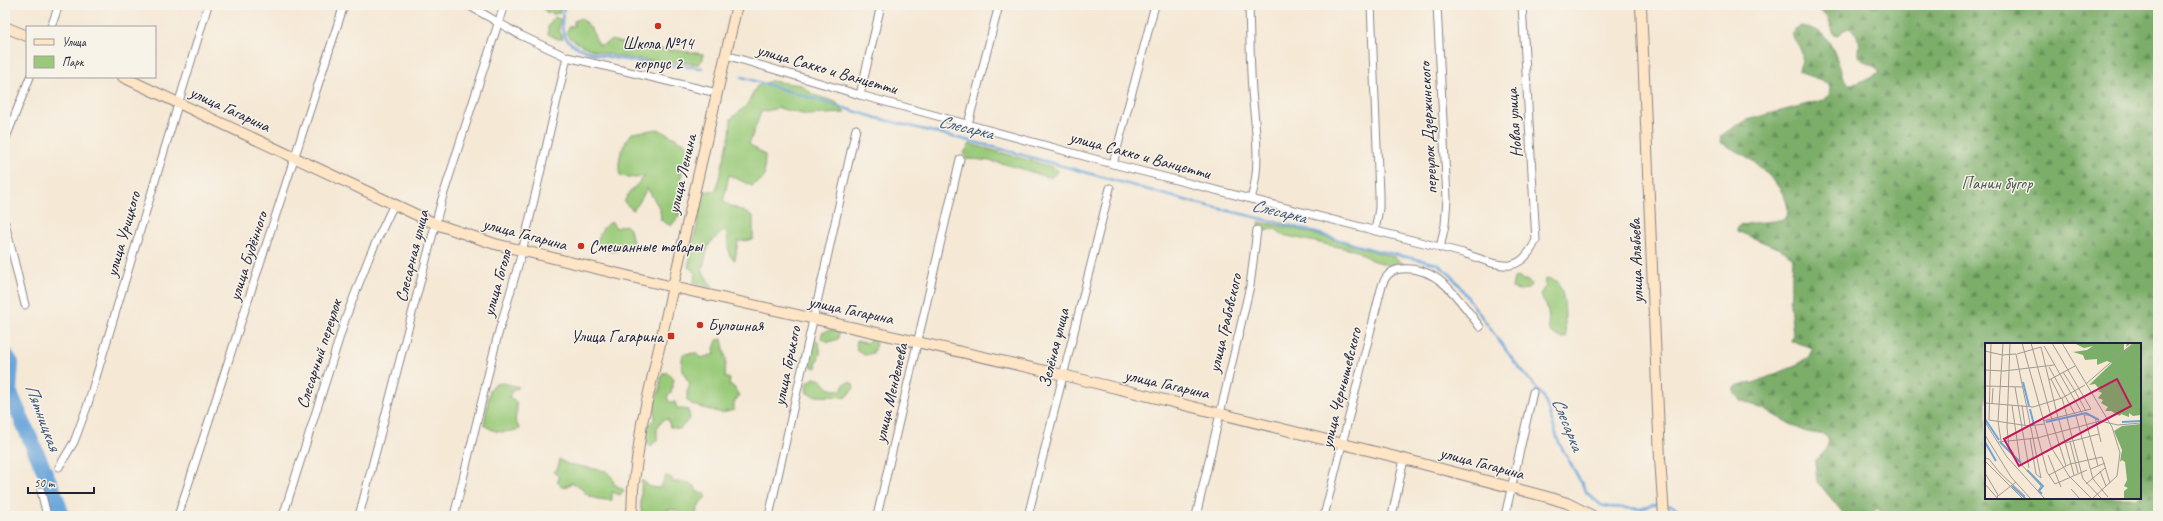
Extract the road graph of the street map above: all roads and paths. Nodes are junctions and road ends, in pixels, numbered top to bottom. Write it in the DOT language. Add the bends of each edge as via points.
graph roads {
  1 [pos="60,5"];
  2 [pos="208,5"];
  3 [pos="344,5"];
  4 [pos="468,5"];
  5 [pos="504,5"];
  6 [pos="737,5"];
  7 [pos="881,5"];
  8 [pos="999,5"];
  9 [pos="1155,5"];
  10 [pos="1249,5"];
  11 [pos="1371,5"];
  12 [pos="1437,5"];
  13 [pos="1522,5"];
  14 [pos="1641,5"];
  15 [pos="499,22"];
  16 [pos="51,26"];
  17 [pos="5,27"];
  18 [pos="26,36"];
  19 [pos="726,55"];
  20 [pos="567,56"];
  21 [pos="30,78"];
  22 [pos="125,78"];
  23 [pos="717,93"];
  24 [pos="860,95"];
  25 [pos="178,102"];
  26 [pos="968,124"];
  27 [pos="856,129"];
  28 [pos="5,140"];
  29 [pos="295,157"];
  30 [pos="960,159"];
  31 [pos="1113,164"];
  32 [pos="1110,188"];
  33 [pos="1251,199"];
  34 [pos="394,204"];
  35 [pos="5,223"];
  36 [pos="436,224"];
  37 [pos="1257,230"];
  38 [pos="1375,231"];
  39 [pos="1536,240"];
  40 [pos="1440,248"];
  41 [pos="522,252"];
  42 [pos="674,287"];
  43 [pos="25,305"];
  44 [pos="812,318"];
  45 [pos="1480,327"];
  46 [pos="918,342"];
  47 [pos="1063,375"];
  48 [pos="1533,392"];
  49 [pos="1220,413"];
  50 [pos="1343,444"];
  51 [pos="1404,459"];
  52 [pos="59,467"];
  53 [pos="1512,488"];
  54 [pos="41,491"];
  55 [pos="47,516"];
  56 [pos="178,516"];
  57 [pos="283,516"];
  58 [pos="359,516"];
  59 [pos="454,516"];
  60 [pos="632,516"];
  61 [pos="769,516"];
  62 [pos="877,516"];
  63 [pos="1028,516"];
  64 [pos="1196,516"];
  65 [pos="1324,516"];
  66 [pos="1392,516"];
  67 [pos="1506,516"];
  68 [pos="1594,516"];
  69 [pos="1664,516"];
  1 -- 16 [label="street"];
  2 -- 25 [label="street, улица Урицкого"];
  3 -- 29 [label="street, улица Будённого"];
  4 -- 15 [label="street"];
  5 -- 15 [label="street, Слесарная улица"];
  6 -- 19 [label="main road, улица Ленина"];
  7 -- 24 [label="street"];
  8 -- 26 [label="street"];
  9 -- 31 [label="street"];
  10 -- 33 [label="street" via="1250,69 1257,158"];
  11 -- 38 [label="street" via="1379,194"];
  12 -- 40 [label="street, переулок Дзержинского" via="1447,199"];
  13 -- 39 [label="street, Новая улица"];
  14 -- 69 [label="main road, улица Алябьева" via="1659,450"];
  15 -- 20 [label="street" via="540,45"];
  15 -- 36 [label="street, Слесарная улица"];
  17 -- 18 [label="main road"];
  19 -- 23 [label="main road, улица Ленина"];
  19 -- 24 [label="street, улица Сакко и Ванцетти"];
  20 -- 23 [label="street"];
  20 -- 41 [label="street, улица Гоголя"];
  21 -- 28 [label="street"];
  22 -- 25 [label="main road, улица Гагарина"];
  23 -- 42 [label="main road, улица Ленина"];
  24 -- 26 [label="street, улица Сакко и Ванцетти"];
  25 -- 29 [label="main road, улица Гагарина"];
  25 -- 52 [label="street, улица Урицкого" via="87,407 74,442"];
  26 -- 31 [label="street, улица Сакко и Ванцетти"];
  27 -- 44 [label="street, улица Горького"];
  29 -- 34 [label="main road, улица Гагарина"];
  29 -- 56 [label="street, улица Будённого"];
  30 -- 46 [label="street, улица Менделеева"];
  31 -- 33 [label="street, улица Сакко и Ванцетти"];
  32 -- 47 [label="street, Зелёная улица"];
  33 -- 38 [label="street, улица Сакко и Ванцетти"];
  34 -- 36 [label="main road, улица Гагарина"];
  34 -- 57 [label="street, Слесарный переулок" via="370,255 346,317"];
  35 -- 43 [label="street"];
  36 -- 41 [label="main road, улица Гагарина"];
  36 -- 58 [label="street, Слесарная улица"];
  37 -- 49 [label="street, улица Грабовского" via="1250,286"];
  38 -- 40 [label="street, улица Сакко и Ванцетти"];
  39 -- 40 [label="street, улица Сакко и Ванцетти" via="1525,259 1518,264 1506,266"];
  41 -- 42 [label="main road, улица Гагарина"];
  41 -- 59 [label="street, улица Гоголя" via="497,338"];
  42 -- 44 [label="main road, улица Гагарина"];
  42 -- 60 [label="main road, улица Ленина" via="642,424"];
  44 -- 46 [label="main road, улица Гагарина"];
  44 -- 61 [label="street, улица Горького"];
  45 -- 50 [label="street, улица Чернышевского" via="1451,290 1434,276 1419,269 1404,268 1392,271 1382,283"];
  46 -- 47 [label="main road, улица Гагарина"];
  46 -- 62 [label="street, улица Менделеева"];
  47 -- 49 [label="main road, улица Гагарина"];
  47 -- 63 [label="street, Зелёная улица"];
  48 -- 53 [label="street"];
  49 -- 50 [label="main road, улица Гагарина"];
  49 -- 64 [label="street, улица Грабовского"];
  50 -- 51 [label="main road, улица Гагарина"];
  50 -- 65 [label="street, улица Чернышевского"];
  51 -- 53 [label="main road, улица Гагарина"];
  51 -- 66 [label="street"];
  53 -- 67 [label="street"];
  53 -- 68 [label="main road, улица Гагарина" via="1567,503"];
  54 -- 55 [label="street"];
}
